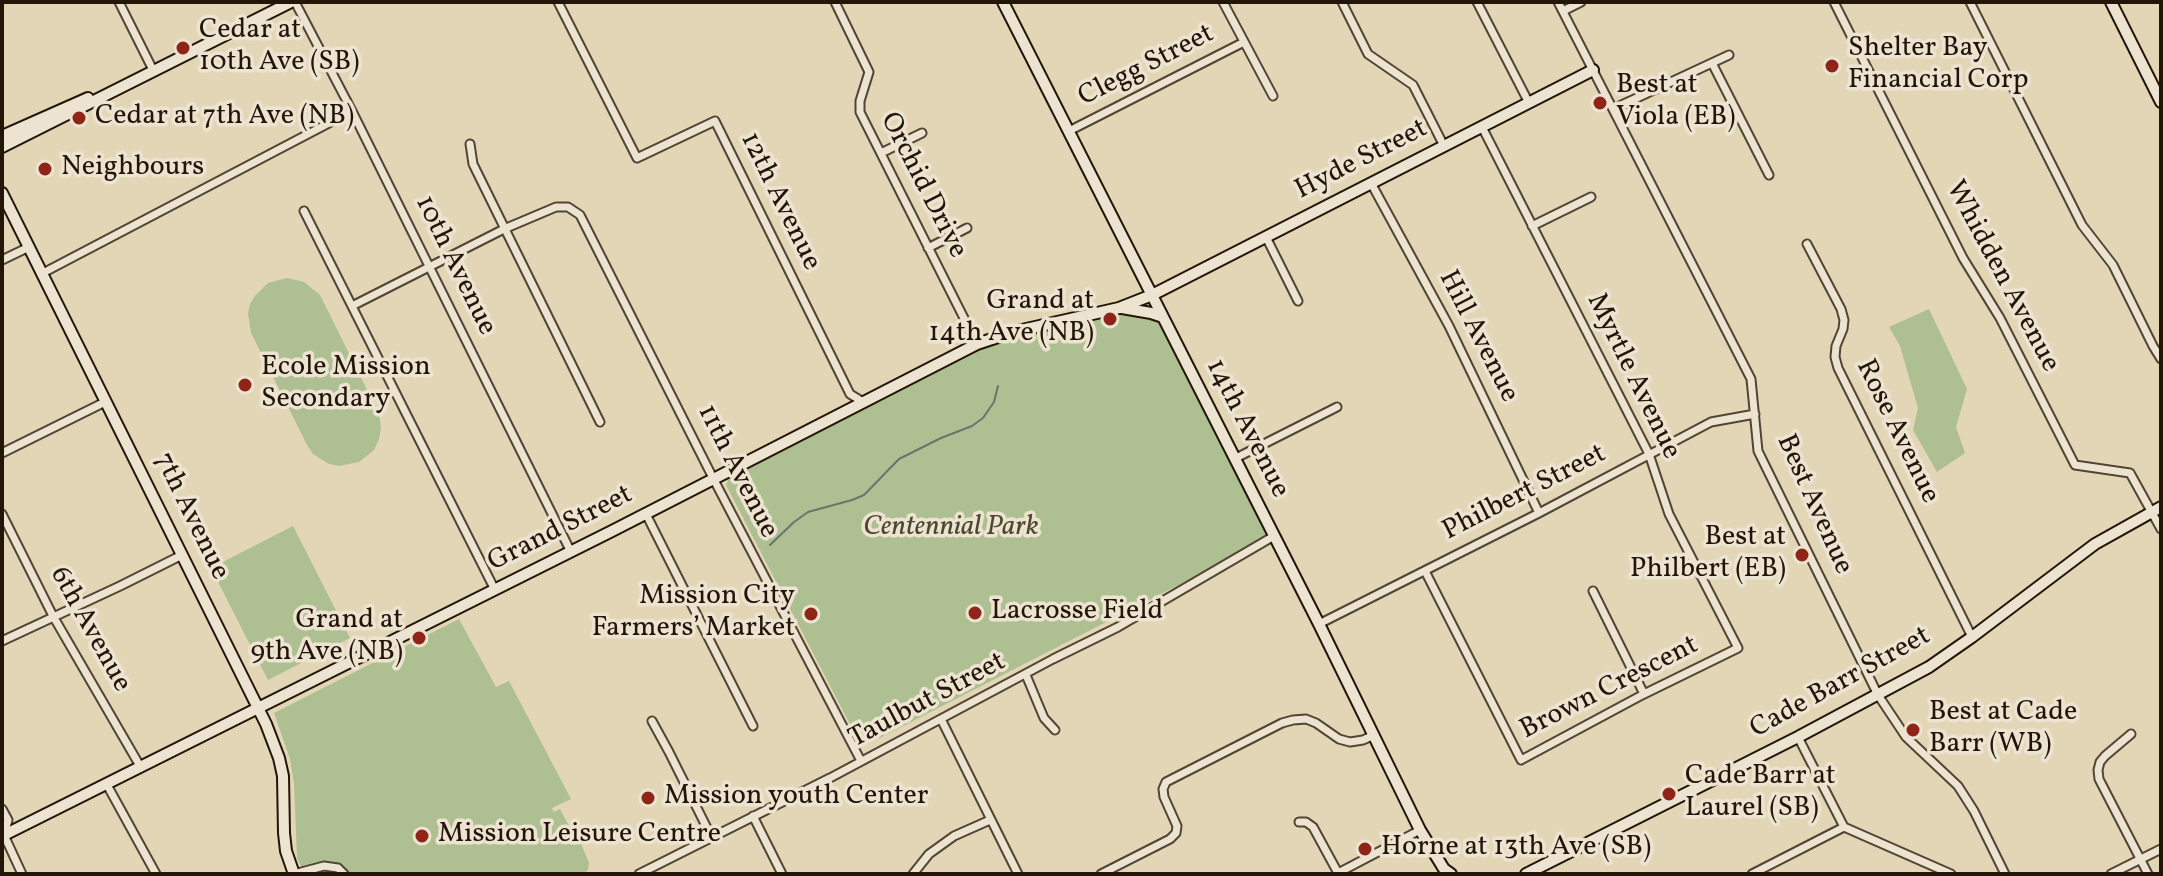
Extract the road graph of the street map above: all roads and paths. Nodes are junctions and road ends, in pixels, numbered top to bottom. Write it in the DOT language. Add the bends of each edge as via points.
graph roads {
  1 [pos="119,2"];
  2 [pos="293,2"];
  3 [pos="558,2"];
  4 [pos="835,2"];
  5 [pos="1003,2"];
  6 [pos="1223,2"];
  7 [pos="1342,2"];
  8 [pos="1477,2"];
  9 [pos="1558,2"];
  10 [pos="1581,2"];
  11 [pos="1834,2"];
  12 [pos="1970,2"];
  13 [pos="2111,2"];
  14 [pos="1563,11"];
  15 [pos="1244,42"];
  16 [pos="1729,55"];
  17 [pos="1712,63"];
  18 [pos="153,70"];
  19 [pos="1593,70"];
  20 [pos="1273,96"];
  21 [pos="2161,102"];
  22 [pos="1529,103"];
  23 [pos="1613,109"];
  24 [pos="352,111"];
  25 [pos="1482,127"];
  26 [pos="1069,131"];
  27 [pos="922,133"];
  28 [pos="2,136"];
  29 [pos="470,144"];
  30 [pos="1444,146"];
  31 [pos="2,147"];
  32 [pos="881,153"];
  33 [pos="1769,175"];
  34 [pos="1371,183"];
  35 [pos="2,193"];
  36 [pos="1591,197"];
  37 [pos="304,211"];
  38 [pos="1532,226"];
  39 [pos="967,228"];
  40 [pos="504,229"];
  41 [pos="1266,237"];
  42 [pos="1807,244"];
  43 [pos="29,247"];
  44 [pos="928,248"];
  45 [pos="2,260"];
  46 [pos="430,267"];
  47 [pos="41,274"];
  48 [pos="1152,295"];
  49 [pos="1298,301"];
  50 [pos="352,306"];
  51 [pos="1119,308"];
  52 [pos="1163,317"];
  53 [pos="977,344"];
  54 [pos="2161,359"];
  55 [pos="105,402"];
  56 [pos="863,402"];
  57 [pos="1337,407"];
  58 [pos="1755,414"];
  59 [pos="600,422"];
  60 [pos="2,453"];
  61 [pos="1649,454"];
  62 [pos="1234,459"];
  63 [pos="713,478"];
  64 [pos="2156,509"];
  65 [pos="1539,513"];
  66 [pos="2,514"];
  67 [pos="646,514"];
  68 [pos="2161,529"];
  69 [pos="1274,536"];
  70 [pos="571,552"];
  71 [pos="182,555"];
  72 [pos="1425,571"];
  73 [pos="495,590"];
  74 [pos="1593,591"];
  75 [pos="53,616"];
  76 [pos="1319,624"];
  77 [pos="1972,637"];
  78 [pos="2,641"];
  79 [pos="1738,648"];
  80 [pos="1026,675"];
  81 [pos="1644,694"];
  82 [pos="1878,695"];
  83 [pos="258,709"];
  84 [pos="941,719"];
  85 [pos="652,721"];
  86 [pos="753,726"];
  87 [pos="1055,730"];
  88 [pos="2131,734"];
  89 [pos="1374,735"];
  90 [pos="1798,737"];
  91 [pos="861,761"];
  92 [pos="140,766"];
  93 [pos="106,783"];
  94 [pos="2,809"];
  95 [pos="753,816"];
  96 [pos="990,820"];
  97 [pos="1299,822"];
  98 [pos="1844,827"];
  99 [pos="1420,830"];
  100 [pos="3,836"];
  101 [pos="711,836"];
  102 [pos="2161,849"];
  103 [pos="2140,859"];
  104 [pos="1545,870"];
  105 [pos="22,874"];
  106 [pos="156,874"];
  107 [pos="294,874"];
  108 [pos="344,874"];
  109 [pos="639,874"];
  110 [pos="782,874"];
  111 [pos="913,874"];
  112 [pos="1018,874"];
  113 [pos="1101,874"];
  114 [pos="1337,874"];
  115 [pos="1451,874"];
  116 [pos="1526,874"];
  117 [pos="1752,874"];
  118 [pos="1951,874"];
  119 [pos="2005,874"];
  120 [pos="2111,874"];
  121 [pos="2148,874"];
  1 -- 18 [label="street"];
  2 -- 18 [label="street"];
  2 -- 24 [label="street, 10th Avenue"];
  3 -- 56 [label="street, 12th Avenue" via="637,158 715,121 850,394"];
  4 -- 32 [label="street, Orchid Drive" via="868,68 859,107"];
  5 -- 26 [label="street, 14th Avenue"];
  6 -- 15 [label="street"];
  7 -- 30 [label="street" via="1368,54 1413,85"];
  8 -- 22 [label="street"];
  9 -- 14 [label="street, Best Avenue"];
  10 -- 14 [label="street"];
  11 -- 64 [label="street, Whidden Avenue" via="2075,465 2130,473"];
  12 -- 54 [label="street" via="2082,225 2113,265"];
  13 -- 21 [label="street"];
  14 -- 19 [label="street, Best Avenue"];
  15 -- 20 [label="street"];
  15 -- 26 [label="street, Clegg Street"];
  16 -- 17 [label="street"];
  17 -- 23 [label="street"];
  17 -- 33 [label="street"];
  18 -- 28 [label="street"];
  18 -- 31 [label="street"];
  19 -- 22 [label="street, Hyde Street"];
  19 -- 23 [label="street, Best Avenue"];
  22 -- 25 [label="street, Hyde Street"];
  23 -- 58 [label="street, Best Avenue" via="1751,379"];
  24 -- 46 [label="street, 10th Avenue"];
  24 -- 47 [label="street"];
  25 -- 30 [label="street, Hyde Street"];
  25 -- 38 [label="street, Myrtle Avenue"];
  26 -- 48 [label="street, 14th Avenue"];
  27 -- 32 [label="street"];
  29 -- 40 [label="street" via="473,164"];
  30 -- 34 [label="street, Hyde Street"];
  32 -- 44 [label="street, Orchid Drive"];
  34 -- 41 [label="street, Hyde Street"];
  34 -- 65 [label="street, Hill Avenue" via="1449,326"];
  35 -- 43 [label="street, 7th Avenue"];
  36 -- 38 [label="street"];
  37 -- 50 [label="street"];
  38 -- 61 [label="street, Myrtle Avenue"];
  39 -- 44 [label="street"];
  40 -- 46 [label="street"];
  40 -- 59 [label="street"];
  40 -- 63 [label="street, 11th Avenue" via="556,207 580,215"];
  41 -- 48 [label="street, Hyde Street"];
  41 -- 49 [label="street"];
  42 -- 77 [label="street, Rose Avenue" via="1844,320 1836,346 1838,368"];
  43 -- 45 [label="street"];
  43 -- 47 [label="street, 7th Avenue"];
  44 -- 53 [label="street, Orchid Drive"];
  46 -- 50 [label="street"];
  46 -- 70 [label="street, 10th Avenue"];
  47 -- 55 [label="street, 7th Avenue"];
  48 -- 51 [label="street, Grand Street"];
  48 -- 52 [label="street, 14th Avenue"];
  50 -- 73 [label="street"];
  51 -- 52 [label="street"];
  51 -- 53 [label="street, Grand Street"];
  52 -- 62 [label="street, 14th Avenue"];
  53 -- 56 [label="street, Grand Street"];
  55 -- 60 [label="street"];
  55 -- 71 [label="street, 7th Avenue"];
  56 -- 63 [label="street, Grand Street"];
  57 -- 62 [label="street"];
  58 -- 61 [label="street, Philbert Street" via="1711,422"];
  58 -- 82 [label="street, Best Avenue" via="1758,451"];
  61 -- 65 [label="street, Philbert Street"];
  61 -- 79 [label="street, Myrtle Avenue" via="1669,514"];
  62 -- 69 [label="street, 14th Avenue"];
  63 -- 67 [label="street, Grand Street"];
  63 -- 91 [label="street, 11th Avenue"];
  64 -- 68 [label="street, Whidden Avenue"];
  64 -- 77 [label="street, Cade Barr Street" via="2095,544"];
  65 -- 72 [label="street, Philbert Street"];
  66 -- 75 [label="street, 6th Avenue"];
  67 -- 70 [label="street, Grand Street"];
  67 -- 86 [label="street"];
  69 -- 76 [label="street, 14th Avenue"];
  69 -- 80 [label="street, Taulbut Street"];
  70 -- 73 [label="street, Grand Street"];
  71 -- 75 [label="street"];
  71 -- 83 [label="street, 7th Avenue"];
  72 -- 76 [label="street, Philbert Street"];
  72 -- 81 [label="street, Brown Crescent" via="1521,760"];
  73 -- 83 [label="street, Grand Street"];
  74 -- 81 [label="street"];
  75 -- 78 [label="street"];
  75 -- 92 [label="street, 6th Avenue"];
  76 -- 89 [label="street, 14th Avenue"];
  77 -- 82 [label="street, Cade Barr Street"];
  79 -- 81 [label="street, Brown Crescent"];
  80 -- 84 [label="street, Taulbut Street"];
  80 -- 87 [label="street" via="1044,718"];
  82 -- 90 [label="street, Cade Barr Street"];
  82 -- 119 [label="street, Best Avenue" via="1906,737 1958,786"];
  83 -- 92 [label="street, Grand Street"];
  83 -- 107 [label="street, 7th Avenue" via="283,776 286,851"];
  84 -- 91 [label="street, Taulbut Street"];
  84 -- 96 [label="street"];
  85 -- 101 [label="street"];
  88 -- 103 [label="street" via="2105,756 2098,770"];
  89 -- 99 [label="street, 14th Avenue"];
  89 -- 113 [label="street" via="1350,742 1306,719 1293,720 1179,775 1163,789 1176,833"];
  90 -- 98 [label="street"];
  90 -- 104 [label="street, Cade Barr Street"];
  91 -- 95 [label="street, Taulbut Street"];
  92 -- 93 [label="street, Grand Street"];
  93 -- 100 [label="street, Grand Street"];
  93 -- 106 [label="street"];
  94 -- 100 [label="street" via="8,820"];
  95 -- 101 [label="street, Taulbut Street"];
  95 -- 110 [label="street"];
  96 -- 111 [label="street" via="954,836"];
  96 -- 112 [label="street"];
  97 -- 114 [label="street" via="1313,827"];
  98 -- 117 [label="street"];
  98 -- 118 [label="street"];
  99 -- 114 [label="street"];
  99 -- 115 [label="street, 14th Avenue"];
  100 -- 105 [label="street"];
  101 -- 109 [label="street, Taulbut Street"];
  102 -- 103 [label="street"];
  103 -- 120 [label="street"];
  103 -- 121 [label="street"];
  104 -- 116 [label="street, Cade Barr Street"];
  107 -- 108 [label="street" via="324,866"];
}
